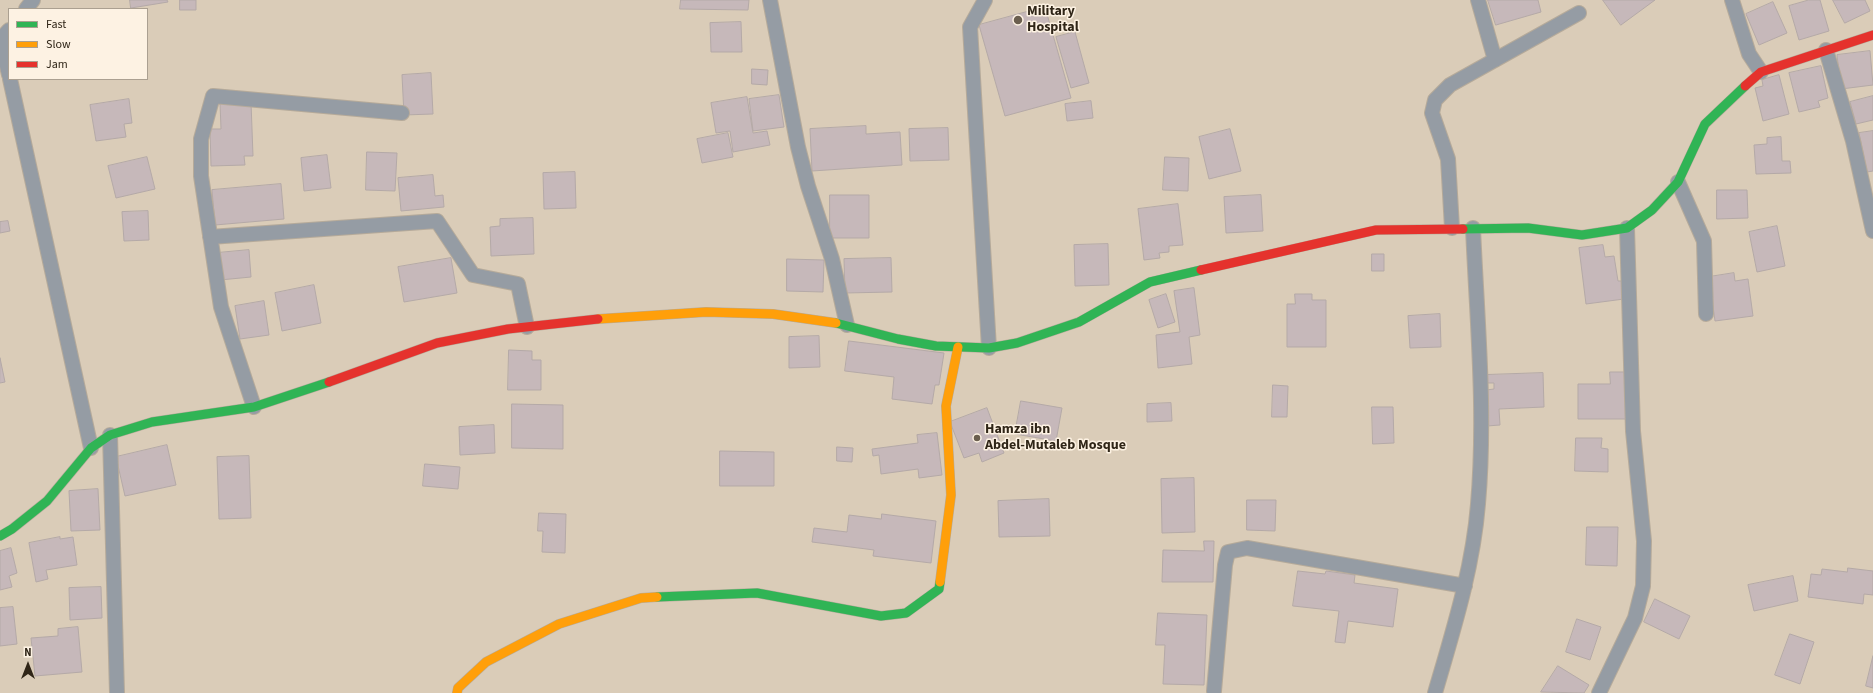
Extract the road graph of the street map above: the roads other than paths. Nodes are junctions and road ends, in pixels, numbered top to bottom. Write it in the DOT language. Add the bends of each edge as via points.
graph roads {
  1 [pos="34,0"];
  2 [pos="770,0"];
  3 [pos="985,0"];
  4 [pos="1478,0"];
  5 [pos="1732,0"];
  6 [pos="27,8"];
  7 [pos="1579,13"];
  8 [pos="8,31"];
  9 [pos="1873,35"];
  10 [pos="1826,50"];
  11 [pos="1495,60"];
  12 [pos="8,70"];
  13 [pos="1761,72"];
  14 [pos="10,80"];
  15 [pos="402,113"];
  16 [pos="1678,182"];
  17 [pos="1452,228"];
  18 [pos="1473,228"];
  19 [pos="1626,228"];
  20 [pos="1873,231"];
  21 [pos="210,237"];
  22 [pos="1706,314"];
  23 [pos="847,325"];
  24 [pos="527,327"];
  25 [pos="958,347"];
  26 [pos="989,348"];
  27 [pos="254,407"];
  28 [pos="110,435"];
  29 [pos="91,448"];
  30 [pos="0,536"];
  31 [pos="1465,586"];
  32 [pos="1214,691"];
  33 [pos="117,693"];
  34 [pos="457,693"];
  35 [pos="1435,693"];
  36 [pos="1599,693"];
  1 -- 6 [label="street"];
  2 -- 23 [label="street" via="798,147 832,259"];
  3 -- 26 [label="street" via="970,28"];
  4 -- 11 [label="street"];
  5 -- 13 [label="street" via="1749,54"];
  7 -- 11 [label="street"];
  8 -- 12 [label="street" via="1,39"];
  9 -- 10 [label="street"];
  10 -- 13 [label="street"];
  10 -- 20 [label="street" via="1853,141"];
  11 -- 17 [label="street" via="1450,85 1435,100 1432,113 1448,159"];
  13 -- 16 [label="street" via="1705,124"];
  14 -- 29 [label="street"];
  15 -- 21 [label="street" via="213,96 201,139 202,176"];
  16 -- 19 [label="street" via="1652,210"];
  16 -- 22 [label="street" via="1704,241"];
  17 -- 18 [label="street"];
  17 -- 26 [label="street" via="1376,230 1150,282 1079,322 1017,342"];
  18 -- 19 [label="street" via="1528,228 1582,235"];
  18 -- 31 [label="street" via="1482,426 1478,505"];
  19 -- 36 [label="street" via="1633,431 1644,541 1643,586 1635,618"];
  21 -- 24 [label="street" via="437,221 473,275 518,284"];
  21 -- 27 [label="street" via="221,307"];
  23 -- 24 [label="street" via="773,314 706,312 613,317"];
  23 -- 25 [label="street" via="898,339"];
  24 -- 27 [label="street" via="437,343"];
  25 -- 26 [label="street"];
  25 -- 34 [label="street" via="946,406 951,495 939,589 906,613 881,616 757,593 641,598 559,624 486,662 458,688"];
  27 -- 28 [label="street" via="152,422"];
  28 -- 29 [label="street"];
  28 -- 33 [label="street"];
  29 -- 30 [label="street" via="47,501"];
  31 -- 32 [label="street" via="1247,548 1228,552"];
  31 -- 35 [label="street"];
}
